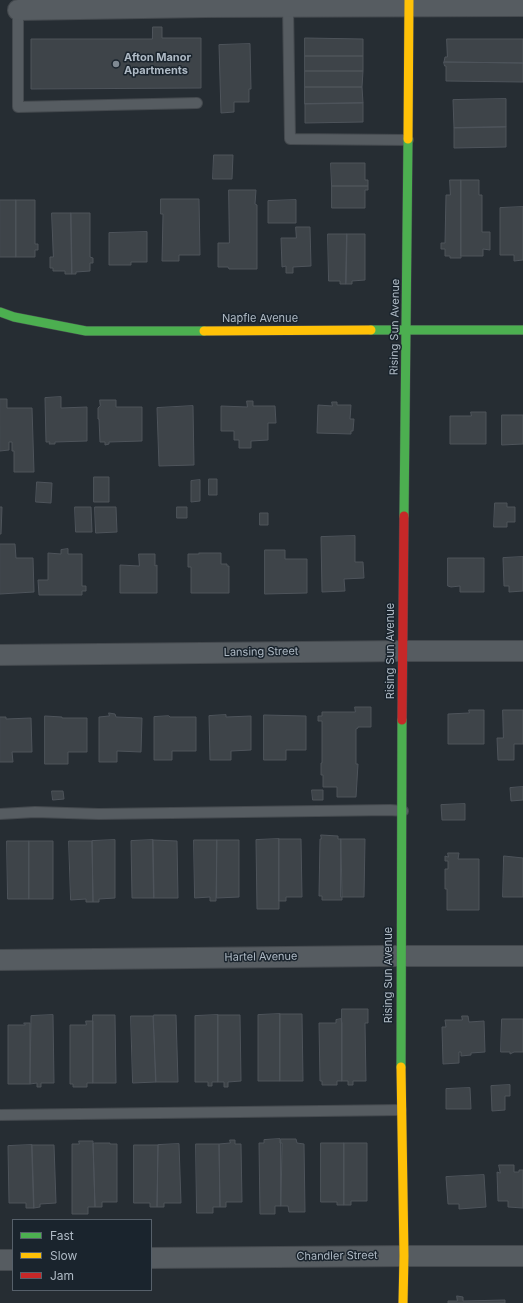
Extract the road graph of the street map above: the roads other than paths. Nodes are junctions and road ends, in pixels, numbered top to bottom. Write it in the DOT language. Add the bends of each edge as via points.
graph roads {
  1 [pos="185,3"];
  2 [pos="408,3"];
  3 [pos="291,4"];
  4 [pos="523,6"];
  5 [pos="18,10"];
  6 [pos="197,102"];
  7 [pos="408,140"];
  8 [pos="0,312"];
  9 [pos="523,330"];
  10 [pos="407,331"];
  11 [pos="402,651"];
  12 [pos="523,651"];
  13 [pos="0,655"];
  14 [pos="403,811"];
  15 [pos="0,814"];
  16 [pos="401,956"];
  17 [pos="523,956"];
  18 [pos="0,960"];
  19 [pos="401,1110"];
  20 [pos="0,1115"];
  21 [pos="404,1256"];
  22 [pos="523,1256"];
  23 [pos="152,1258"];
  24 [pos="0,1260"];
  25 [pos="12,1260"];
  26 [pos="403,1303"];
  1 -- 3 [label="street"];
  1 -- 5 [label="street"];
  2 -- 3 [label="street"];
  2 -- 4 [label="street"];
  2 -- 7 [label="street, Rising Sun Avenue"];
  3 -- 7 [label="lane" via="290,139"];
  5 -- 6 [label="lane" via="18,107"];
  7 -- 10 [label="street, Rising Sun Avenue"];
  8 -- 10 [label="street, Napfle Avenue" via="86,331"];
  9 -- 10 [label="street, Napfle Avenue"];
  10 -- 11 [label="street, Rising Sun Avenue"];
  11 -- 12 [label="street, Lansing Street"];
  11 -- 13 [label="street, Lansing Street"];
  11 -- 14 [label="street, Rising Sun Avenue"];
  14 -- 15 [label="lane"];
  14 -- 16 [label="street, Rising Sun Avenue"];
  16 -- 17 [label="street, Hartel Avenue"];
  16 -- 18 [label="street, Hartel Avenue"];
  16 -- 19 [label="street, Rising Sun Avenue"];
  19 -- 20 [label="lane"];
  19 -- 21 [label="street, Rising Sun Avenue"];
  21 -- 22 [label="street, Chandler Street"];
  21 -- 23 [label="street, Chandler Street"];
  21 -- 26 [label="street, Rising Sun Avenue"];
  24 -- 25 [label="street"];
}
